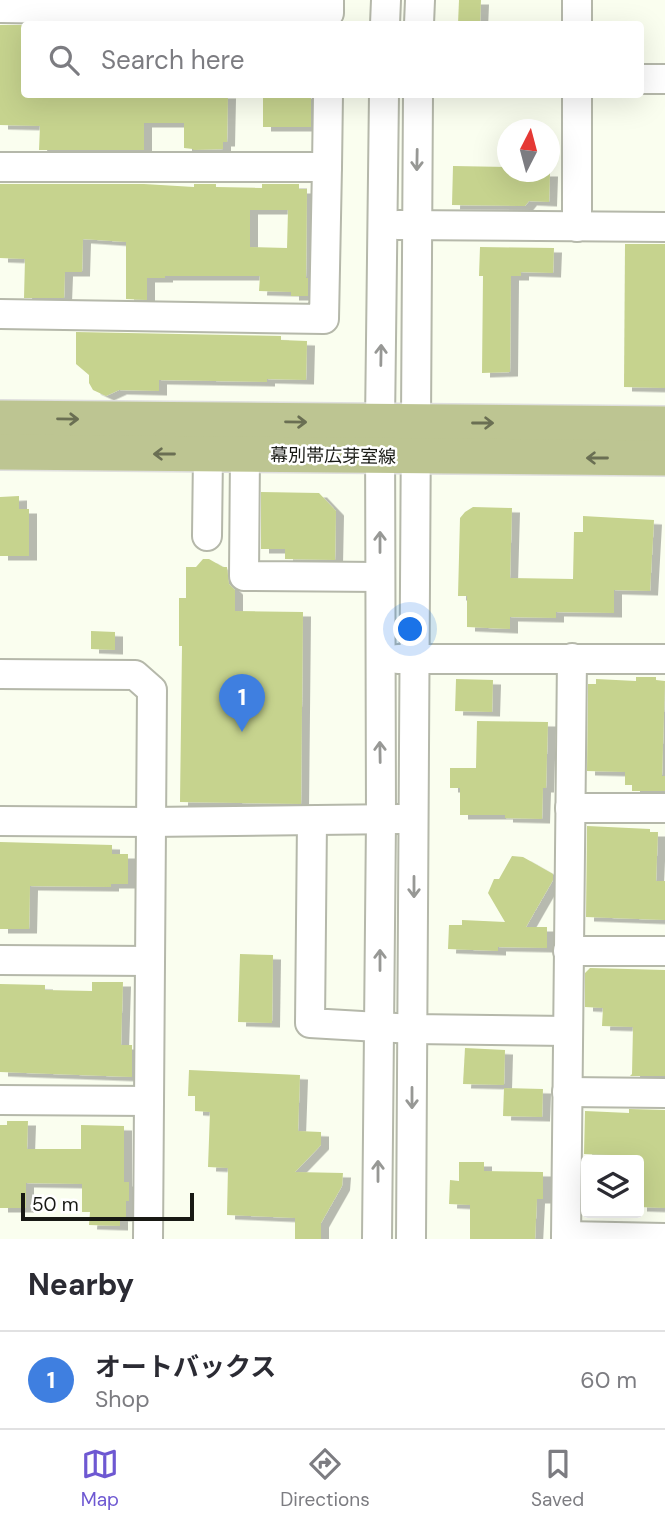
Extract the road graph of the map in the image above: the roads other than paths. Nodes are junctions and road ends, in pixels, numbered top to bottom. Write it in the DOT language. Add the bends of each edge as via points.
graph roads {
  1 [pos="386,0"];
  2 [pos="419,0"];
  3 [pos="578,0"];
  4 [pos="0,8"];
  5 [pos="329,12"];
  6 [pos="385,21"];
  7 [pos="419,21"];
  8 [pos="577,21"];
  9 [pos="644,79"];
  10 [pos="665,79"];
  11 [pos="328,98"];
  12 [pos="384,98"];
  13 [pos="418,98"];
  14 [pos="577,98"];
  15 [pos="0,167"];
  16 [pos="327,167"];
  17 [pos="383,225"];
  18 [pos="416,226"];
  19 [pos="577,226"];
  20 [pos="665,227"];
  21 [pos="0,314"];
  22 [pos="0,418"];
  23 [pos="415,423"];
  24 [pos="665,424"];
  25 [pos="380,439"];
  26 [pos="0,452"];
  27 [pos="208,454"];
  28 [pos="245,454"];
  29 [pos="416,457"];
  30 [pos="665,458"];
  31 [pos="207,536"];
  32 [pos="380,577"];
  33 [pos="572,658"];
  34 [pos="379,659"];
  35 [pos="415,659"];
  36 [pos="665,659"];
  37 [pos="0,674"];
  38 [pos="570,808"];
  39 [pos="665,808"];
  40 [pos="414,818"];
  41 [pos="381,820"];
  42 [pos="0,821"];
  43 [pos="312,821"];
  44 [pos="150,822"];
  45 [pos="568,951"];
  46 [pos="665,951"];
  47 [pos="0,960"];
  48 [pos="149,961"];
  49 [pos="379,1028"];
  50 [pos="412,1030"];
  51 [pos="567,1031"];
  52 [pos="567,1092"];
  53 [pos="665,1093"];
  54 [pos="0,1100"];
  55 [pos="149,1101"];
  56 [pos="566,1238"];
  57 [pos="665,1238"];
  58 [pos="148,1239"];
  59 [pos="377,1239"];
  60 [pos="411,1239"];
  1 -- 6 [label="street"];
  2 -- 7 [label="street"];
  3 -- 8 [label="street"];
  4 -- 5 [label="street"];
  9 -- 10 [label="street"];
  11 -- 16 [label="street"];
  12 -- 17 [label="street"];
  13 -- 18 [label="street, one-way"];
  14 -- 19 [label="street"];
  15 -- 16 [label="street"];
  16 -- 21 [label="street" via="324,319"];
  17 -- 18 [label="street"];
  25 -- 17 [label="street, one-way"];
  18 -- 19 [label="street"];
  18 -- 23 [label="street"];
  19 -- 20 [label="street"];
  22 -- 25 [label="main road, 幕別帯広芽室線, one-way"];
  23 -- 24 [label="main road, 幕別帯広芽室線, one-way"];
  23 -- 25 [label="main road, 幕別帯広芽室線"];
  23 -- 29 [label="street"];
  25 -- 28 [label="main road, 幕別帯広芽室線"];
  25 -- 29 [label="main road, 幕別帯広芽室線"];
  32 -- 25 [label="street, one-way"];
  27 -- 26 [label="main road, 幕別帯広芽室線, one-way"];
  27 -- 28 [label="main road, 幕別帯広芽室線"];
  27 -- 31 [label="street"];
  28 -- 32 [label="street" via="244,576"];
  30 -- 29 [label="main road, 幕別帯広芽室線, one-way"];
  29 -- 35 [label="street"];
  32 -- 34 [label="street"];
  33 -- 35 [label="street"];
  33 -- 36 [label="street"];
  33 -- 38 [label="street"];
  34 -- 35 [label="street"];
  41 -- 34 [label="street, one-way"];
  35 -- 40 [label="street"];
  37 -- 44 [label="street" via="135,675 152,690"];
  38 -- 39 [label="street"];
  38 -- 45 [label="street"];
  40 -- 41 [label="street"];
  40 -- 50 [label="street, one-way"];
  41 -- 43 [label="street"];
  49 -- 41 [label="street, one-way"];
  42 -- 44 [label="street"];
  43 -- 44 [label="street"];
  43 -- 49 [label="street" via="310,1023"];
  44 -- 48 [label="street"];
  45 -- 46 [label="street"];
  45 -- 51 [label="street"];
  47 -- 48 [label="street"];
  48 -- 55 [label="street"];
  49 -- 50 [label="street"];
  59 -- 49 [label="street, one-way"];
  50 -- 51 [label="street"];
  50 -- 60 [label="street, one-way"];
  51 -- 52 [label="street"];
  52 -- 53 [label="street"];
  52 -- 56 [label="street"];
  54 -- 55 [label="street"];
  55 -- 58 [label="street"];
  56 -- 57 [label="street"];
}
